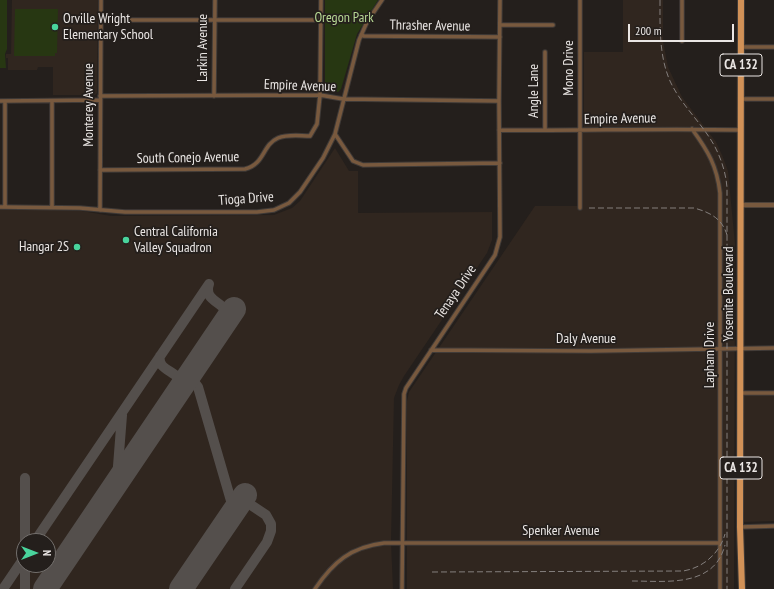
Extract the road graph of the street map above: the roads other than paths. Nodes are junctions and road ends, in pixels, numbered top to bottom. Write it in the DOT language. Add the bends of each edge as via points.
graph roads {
  1 [pos="101,0"];
  2 [pos="214,0"];
  3 [pos="321,0"];
  4 [pos="382,0"];
  5 [pos="500,0"];
  6 [pos="580,0"];
  7 [pos="682,0"];
  8 [pos="741,0"];
  9 [pos="101,20"];
  10 [pos="214,20"];
  11 [pos="321,20"];
  12 [pos="553,25"];
  13 [pos="500,26"];
  14 [pos="361,35"];
  15 [pos="500,37"];
  16 [pos="682,41"];
  17 [pos="741,47"];
  18 [pos="774,47"];
  19 [pos="545,52"];
  20 [pos="320,95"];
  21 [pos="214,96"];
  22 [pos="100,98"];
  23 [pos="343,99"];
  24 [pos="742,99"];
  25 [pos="774,99"];
  26 [pos="52,100"];
  27 [pos="0,101"];
  28 [pos="6,101"];
  29 [pos="499,101"];
  30 [pos="692,129"];
  31 [pos="499,130"];
  32 [pos="544,130"];
  33 [pos="741,130"];
  34 [pos="581,131"];
  35 [pos="335,134"];
  36 [pos="500,163"];
  37 [pos="100,170"];
  38 [pos="741,205"];
  39 [pos="774,205"];
  40 [pos="0,207"];
  41 [pos="6,207"];
  42 [pos="52,207"];
  43 [pos="580,208"];
  44 [pos="100,210"];
  45 [pos="741,348"];
  46 [pos="774,348"];
  47 [pos="430,350"];
  48 [pos="721,350"];
  49 [pos="741,393"];
  50 [pos="774,393"];
  51 [pos="774,526"];
  52 [pos="740,527"];
  53 [pos="402,542"];
  54 [pos="720,542"];
  55 [pos="741,588"];
  56 [pos="315,589"];
  57 [pos="402,589"];
  58 [pos="720,589"];
  1 -- 9 [label="street, Monterey Avenue"];
  2 -- 10 [label="street, Larkin Avenue"];
  3 -- 11 [label="street"];
  4 -- 14 [label="street, Tioga Drive"];
  5 -- 13 [label="street, Tenaya Drive"];
  6 -- 34 [label="street, Mono Drive"];
  7 -- 16 [label="street"];
  8 -- 17 [label="main road, Yosemite Boulevard / CA 132"];
  9 -- 10 [label="street"];
  9 -- 22 [label="street, Monterey Avenue"];
  10 -- 11 [label="street"];
  10 -- 21 [label="street, Larkin Avenue"];
  11 -- 20 [label="street"];
  12 -- 13 [label="street"];
  13 -- 15 [label="street, Tenaya Drive"];
  14 -- 15 [label="street, Thrasher Avenue"];
  14 -- 23 [label="street, Tioga Drive"];
  15 -- 29 [label="street, Tenaya Drive"];
  17 -- 18 [label="street"];
  17 -- 24 [label="main road, Yosemite Boulevard / CA 132"];
  19 -- 32 [label="street, Angle Lane"];
  20 -- 21 [label="street, Empire Avenue"];
  20 -- 23 [label="street, Empire Avenue"];
  20 -- 37 [label="street, South Conejo Avenue" via="318,124 310,136 277,138 268,146 257,163 245,169"];
  21 -- 22 [label="street, Empire Avenue"];
  22 -- 26 [label="street, Empire Avenue"];
  22 -- 37 [label="street, Monterey Avenue"];
  23 -- 29 [label="street, Empire Avenue"];
  23 -- 35 [label="street, Tioga Drive"];
  24 -- 25 [label="street"];
  24 -- 33 [label="main road, Yosemite Boulevard / CA 132"];
  26 -- 28 [label="street, Empire Avenue"];
  26 -- 42 [label="street"];
  27 -- 28 [label="street, Empire Avenue"];
  28 -- 41 [label="street"];
  29 -- 31 [label="street, Tenaya Drive"];
  30 -- 33 [label="street, Empire Avenue"];
  30 -- 34 [label="street, Empire Avenue"];
  30 -- 48 [label="street, Lapham Drive" via="711,158 719,184"];
  31 -- 32 [label="street, Empire Avenue"];
  31 -- 36 [label="street, Tenaya Drive"];
  32 -- 34 [label="street, Empire Avenue"];
  33 -- 38 [label="main road, Yosemite Boulevard / CA 132"];
  34 -- 43 [label="street, Mono Drive"];
  35 -- 36 [label="street" via="352,160 361,165"];
  35 -- 44 [label="street, Tioga Drive" via="324,158 300,192 277,209 264,212"];
  36 -- 47 [label="street, Tenaya Drive" via="501,230 497,250"];
  37 -- 44 [label="street, Monterey Avenue"];
  38 -- 39 [label="street"];
  38 -- 45 [label="main road, Yosemite Boulevard / CA 132"];
  40 -- 41 [label="street, Tioga Drive"];
  41 -- 42 [label="street, Tioga Drive"];
  42 -- 44 [label="street, Tioga Drive"];
  45 -- 46 [label="street, Daly Avenue"];
  45 -- 48 [label="street, Daly Avenue"];
  45 -- 49 [label="main road, Yosemite Boulevard / CA 132"];
  47 -- 48 [label="street, Daly Avenue"];
  47 -- 53 [label="street, Tenaya Drive" via="406,388 403,401"];
  48 -- 54 [label="street, Lapham Drive"];
  49 -- 50 [label="street"];
  49 -- 52 [label="main road, Yosemite Boulevard / CA 132"];
  51 -- 52 [label="street"];
  52 -- 55 [label="main road, Yosemite Boulevard / CA 132"];
  53 -- 54 [label="street, Spenker Avenue"];
  53 -- 56 [label="street, Spenker Avenue" via="375,544 352,552 333,565"];
  53 -- 57 [label="street, Tenaya Drive"];
  54 -- 58 [label="street, Lapham Drive"];
}
